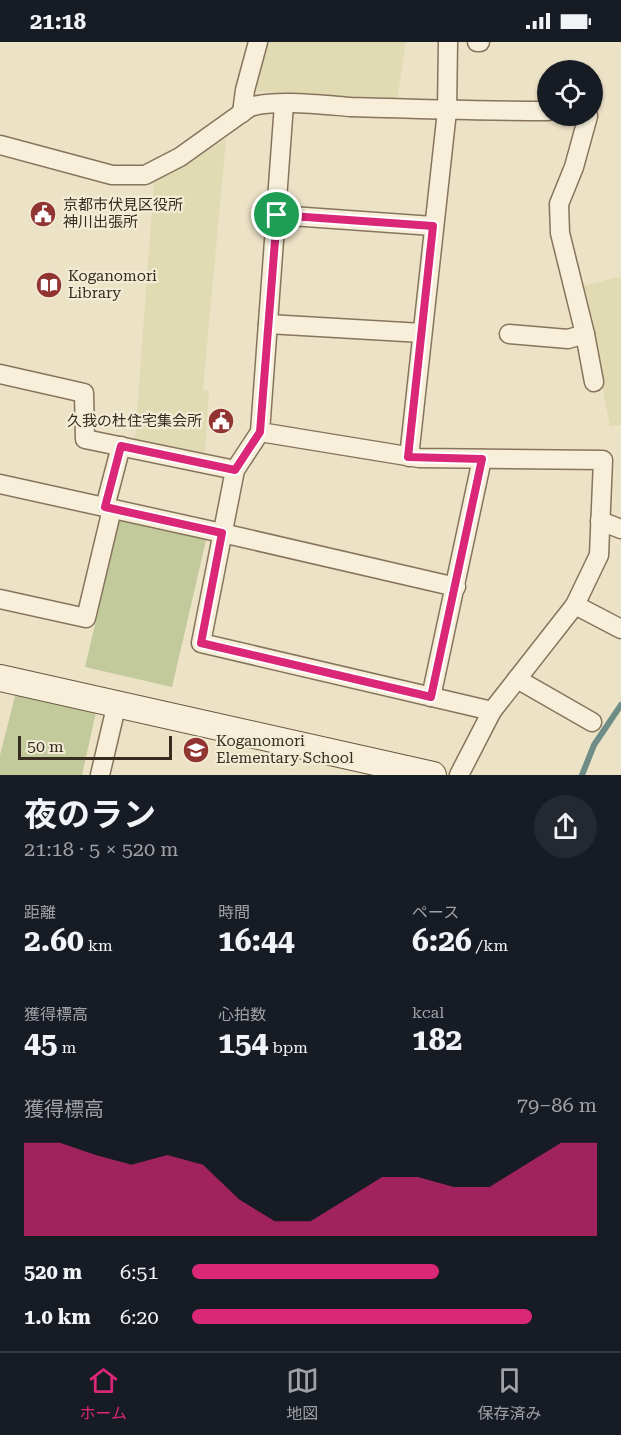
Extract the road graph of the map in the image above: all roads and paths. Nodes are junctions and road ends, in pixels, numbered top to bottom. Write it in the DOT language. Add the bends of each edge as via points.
graph roads {
  1 [pos="258,42"];
  2 [pos="448,42"];
  3 [pos="284,104"];
  4 [pos="447,111"];
  5 [pos="537,111"];
  6 [pos="242,113"];
  7 [pos="585,126"];
  8 [pos="0,145"];
  9 [pos="277,215"];
  10 [pos="433,226"];
  11 [pos="268,324"];
  12 [pos="422,333"];
  13 [pos="509,334"];
  14 [pos="585,334"];
  15 [pos="0,374"];
  16 [pos="594,382"];
  17 [pos="260,432"];
  18 [pos="121,446"];
  19 [pos="408,457"];
  20 [pos="482,459"];
  21 [pos="235,470"];
  22 [pos="0,484"];
  23 [pos="109,508"];
  24 [pos="600,521"];
  25 [pos="621,529"];
  26 [pos="222,533"];
  27 [pos="456,587"];
  28 [pos="0,599"];
  29 [pos="575,605"];
  30 [pos="621,628"];
  31 [pos="0,678"];
  32 [pos="517,679"];
  33 [pos="431,697"];
  34 [pos="117,703"];
  35 [pos="492,711"];
  36 [pos="592,722"];
  37 [pos="100,775"];
  38 [pos="433,775"];
  39 [pos="459,775"];
  1 -- 6 [label="street"];
  2 -- 4 [label="street"];
  3 -- 4 [label="street"];
  3 -- 6 [label="street" via="256,105"];
  3 -- 9 [label="street"];
  4 -- 5 [label="street"];
  4 -- 10 [label="street"];
  6 -- 8 [label="street" via="180,158 145,175 112,175"];
  7 -- 14 [label="street" via="560,204 560,233"];
  9 -- 10 [label="street"];
  9 -- 11 [label="street"];
  10 -- 12 [label="street"];
  11 -- 12 [label="street"];
  11 -- 17 [label="street"];
  12 -- 19 [label="street"];
  13 -- 14 [label="street" via="568,339"];
  14 -- 16 [label="street"];
  15 -- 18 [label="street" via="84,393 86,439"];
  17 -- 19 [label="street"];
  17 -- 21 [label="street"];
  18 -- 21 [label="street"];
  18 -- 23 [label="street"];
  19 -- 20 [label="street"];
  20 -- 24 [label="street" via="603,460"];
  20 -- 27 [label="street"];
  21 -- 26 [label="street"];
  22 -- 23 [label="street"];
  23 -- 26 [label="street"];
  23 -- 28 [label="street" via="86,618"];
  24 -- 25 [label="street"];
  24 -- 29 [label="street" via="599,555"];
  26 -- 27 [label="street"];
  26 -- 33 [label="street" via="201,643"];
  27 -- 33 [label="street"];
  29 -- 30 [label="street"];
  29 -- 32 [label="street"];
  31 -- 34 [label="street"];
  32 -- 35 [label="street"];
  32 -- 36 [label="street"];
  33 -- 35 [label="street"];
  34 -- 37 [label="street"];
  34 -- 38 [label="street"];
  35 -- 39 [label="street"];
}
